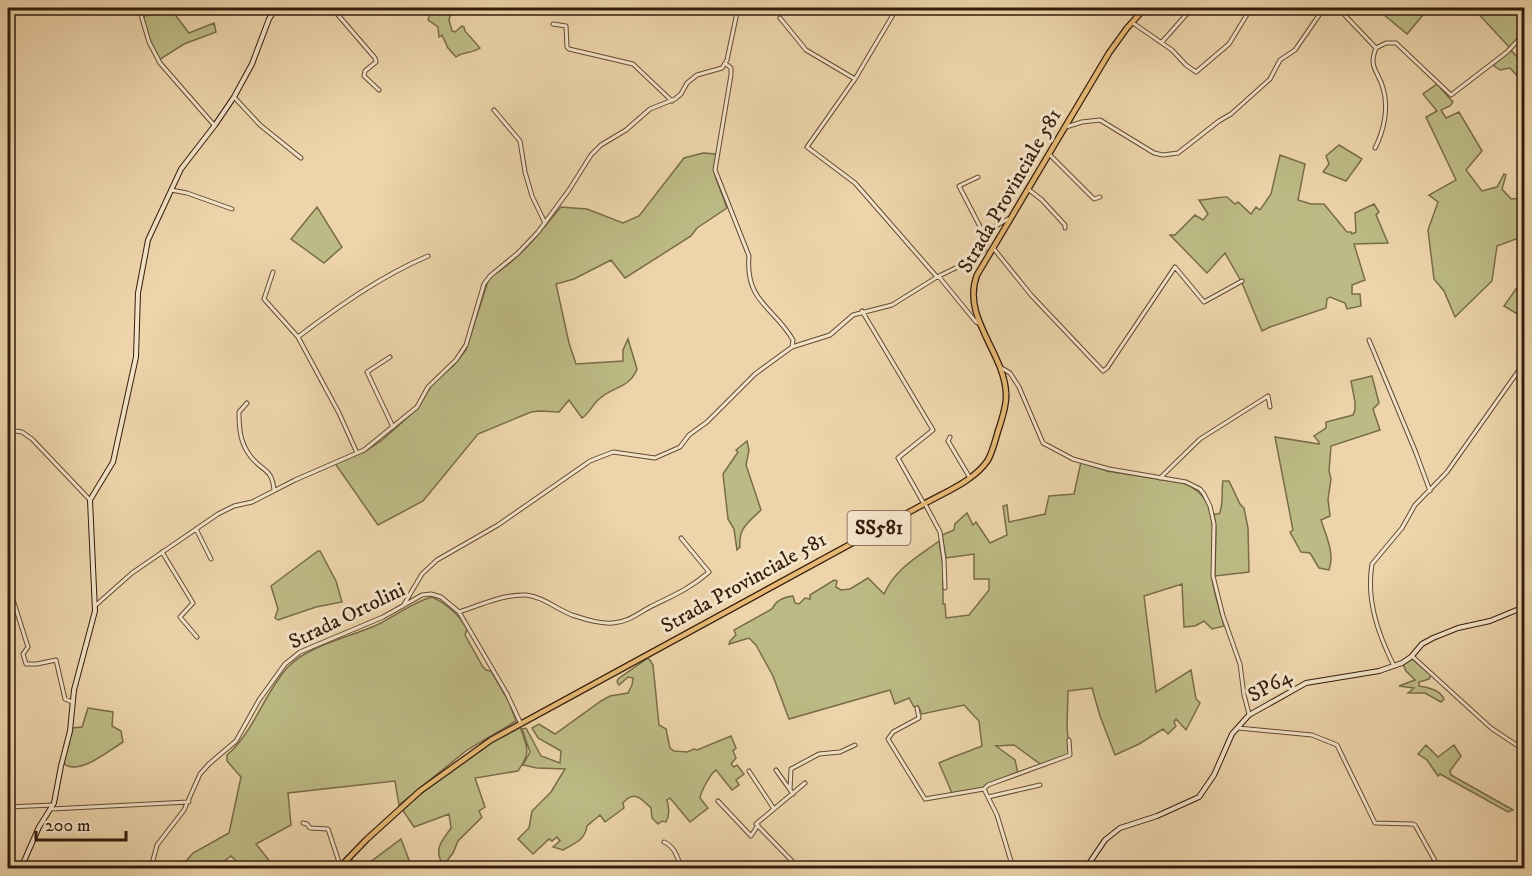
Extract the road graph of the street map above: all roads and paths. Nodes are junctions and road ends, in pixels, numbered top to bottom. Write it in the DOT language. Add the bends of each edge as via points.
graph roads {
  1 [pos="139,8"];
  2 [pos="276,8"];
  3 [pos="332,8"];
  4 [pos="738,8"];
  5 [pos="897,8"];
  6 [pos="1145,8"];
  7 [pos="1192,8"];
  8 [pos="1251,8"];
  9 [pos="1324,8"];
  10 [pos="1338,8"];
  11 [pos="780,18"];
  12 [pos="1131,22"];
  13 [pos="553,24"];
  14 [pos="1524,34"];
  15 [pos="1162,42"];
  16 [pos="1376,48"];
  17 [pos="726,63"];
  18 [pos="855,78"];
  19 [pos="379,90"];
  20 [pos="234,97"];
  21 [pos="672,101"];
  22 [pos="494,110"];
  23 [pos="215,125"];
  24 [pos="1066,127"];
  25 [pos="1375,148"];
  26 [pos="1049,154"];
  27 [pos="301,158"];
  28 [pos="978,177"];
  29 [pos="1028,189"];
  30 [pos="171,190"];
  31 [pos="1100,197"];
  32 [pos="232,209"];
  33 [pos="1010,219"];
  34 [pos="545,223"];
  35 [pos="1065,228"];
  36 [pos="988,242"];
  37 [pos="994,249"];
  38 [pos="428,256"];
  39 [pos="273,273"];
  40 [pos="937,277"];
  41 [pos="1242,281"];
  42 [pos="862,311"];
  43 [pos="981,325"];
  44 [pos="298,337"];
  45 [pos="1370,340"];
  46 [pos="792,346"];
  47 [pos="390,357"];
  48 [pos="1524,363"];
  49 [pos="998,367"];
  50 [pos="247,403"];
  51 [pos="1270,407"];
  52 [pos="393,427"];
  53 [pos="8,430"];
  54 [pos="950,437"];
  55 [pos="357,453"];
  56 [pos="970,478"];
  57 [pos="1160,478"];
  58 [pos="274,490"];
  59 [pos="1430,491"];
  60 [pos="90,500"];
  61 [pos="924,504"];
  62 [pos="196,529"];
  63 [pos="681,538"];
  64 [pos="162,552"];
  65 [pos="211,559"];
  66 [pos="8,584"];
  67 [pos="945,588"];
  68 [pos="96,605"];
  69 [pos="403,606"];
  70 [pos="1524,607"];
  71 [pos="1519,610"];
  72 [pos="459,612"];
  73 [pos="1524,614"];
  74 [pos="197,637"];
  75 [pos="1412,656"];
  76 [pos="1394,666"];
  77 [pos="72,702"];
  78 [pos="916,708"];
  79 [pos="1249,715"];
  80 [pos="520,723"];
  81 [pos="1237,728"];
  82 [pos="1069,740"];
  83 [pos="855,745"];
  84 [pos="1524,750"];
  85 [pos="776,770"];
  86 [pos="749,771"];
  87 [pos="805,783"];
  88 [pos="1040,785"];
  89 [pos="984,789"];
  90 [pos="790,790"];
  91 [pos="793,794"];
  92 [pos="988,797"];
  93 [pos="718,801"];
  94 [pos="189,802"];
  95 [pos="8,807"];
  96 [pos="52,807"];
  97 [pos="774,809"];
  98 [pos="303,823"];
  99 [pos="758,825"];
  100 [pos="664,842"];
  101 [pos="352,862"];
  102 [pos="340,867"];
  103 [pos="21,868"];
  104 [pos="151,868"];
  105 [pos="351,868"];
  106 [pos="680,868"];
  107 [pos="786,868"];
  108 [pos="1013,868"];
  109 [pos="1086,868"];
  110 [pos="1439,868"];
  1 -- 23 [label="street" via="160,63"];
  2 -- 20 [label="main road"];
  3 -- 19 [label="street" via="375,58 364,76"];
  4 -- 17 [label="street"];
  5 -- 18 [label="street"];
  6 -- 12 [label="main road, Strada Provinciale 581 / SS581"];
  7 -- 15 [label="street"];
  8 -- 15 [label="street" via="1229,44 1196,72"];
  9 -- 24 [label="street" via="1295,50 1280,60 1270,79 1178,153 1154,153 1100,120"];
  10 -- 16 [label="street"];
  11 -- 18 [label="street" via="806,50"];
  12 -- 15 [label="street"];
  12 -- 24 [label="main road, Strada Provinciale 581 / SS581"];
  13 -- 21 [label="street" via="566,26 569,49 633,64"];
  14 -- 16 [label="street" via="1451,95 1395,43"];
  16 -- 25 [label="street" via="1372,62 1384,91 1385,119"];
  17 -- 21 [label="street" via="717,70 697,75"];
  17 -- 46 [label="street" via="731,75 715,170 749,256 752,287 788,331"];
  18 -- 40 [label="street" via="807,147 855,183"];
  20 -- 23 [label="main road"];
  20 -- 27 [label="street" via="260,125"];
  21 -- 34 [label="street" via="650,109 601,145"];
  22 -- 34 [label="street" via="520,141 532,196"];
  23 -- 30 [label="main road" via="185,162"];
  24 -- 26 [label="main road, Strada Provinciale 581 / SS581"];
  26 -- 29 [label="main road, Strada Provinciale 581 / SS581"];
  26 -- 31 [label="street" via="1094,199"];
  28 -- 36 [label="street" via="959,186"];
  29 -- 33 [label="main road, Strada Provinciale 581 / SS581"];
  29 -- 35 [label="street"];
  30 -- 32 [label="street"];
  30 -- 60 [label="main road" via="144,251 136,357 113,462"];
  33 -- 36 [label="street" via="994,227"];
  33 -- 37 [label="main road, Strada Provinciale 581 / SS581"];
  34 -- 52 [label="street" via="485,281 466,345 428,387 417,407"];
  36 -- 40 [label="street" via="977,256"];
  37 -- 41 [label="street" via="1031,295 1103,370 1175,267 1204,302"];
  37 -- 43 [label="main road, Strada Provinciale 581 / SS581" via="973,286 973,304"];
  38 -- 44 [label="street" via="397,269"];
  39 -- 44 [label="street" via="264,300"];
  40 -- 42 [label="street" via="892,305"];
  40 -- 43 [label="street"];
  42 -- 46 [label="street" via="850,316 831,334"];
  42 -- 61 [label="street" via="933,430 898,458"];
  43 -- 49 [label="main road, Strada Provinciale 581 / SS581"];
  44 -- 55 [label="street"];
  45 -- 59 [label="street"];
  46 -- 69 [label="street" via="755,374 680,447 655,458 613,452 590,461 523,509 437,561 422,574"];
  47 -- 52 [label="street" via="367,372"];
  48 -- 59 [label="street"];
  49 -- 56 [label="main road, Strada Provinciale 581 / SS581" via="1007,394 1004,410 988,458"];
  49 -- 57 [label="street" via="1010,373 1019,387 1043,443 1073,459"];
  50 -- 58 [label="street" via="239,412 241,439 251,456 270,471"];
  51 -- 57 [label="street" via="1268,396 1219,426 1196,442"];
  52 -- 55 [label="street"];
  53 -- 60 [label="street" via="22,432 32,439"];
  54 -- 56 [label="street" via="948,441"];
  55 -- 58 [label="street"];
  56 -- 61 [label="main road, Strada Provinciale 581 / SS581"];
  57 -- 79 [label="street" via="1194,485 1210,506 1214,524 1213,576 1240,664"];
  58 -- 62 [label="street" via="234,506"];
  59 -- 76 [label="street" via="1372,564 1372,612"];
  60 -- 68 [label="main road"];
  61 -- 67 [label="street" via="940,532"];
  61 -- 80 [label="main road, Strada Provinciale 581 / SS581"];
  62 -- 64 [label="street"];
  62 -- 65 [label="street"];
  63 -- 72 [label="street" via="709,572 677,596 631,619 597,623 538,597 527,596 508,597"];
  64 -- 68 [label="street"];
  64 -- 74 [label="street" via="193,603 180,617"];
  66 -- 77 [label="street" via="28,647 23,654 26,664 56,660 65,699"];
  68 -- 77 [label="main road"];
  69 -- 72 [label="street, Strada Ortolini" via="431,594"];
  69 -- 94 [label="street, Strada Ortolini" via="300,652 285,664 236,741 202,771"];
  70 -- 71 [label="main road, SP64 / SP64"];
  71 -- 73 [label="street"];
  71 -- 75 [label="main road, SP64 / SP64" via="1433,638"];
  72 -- 80 [label="street, Strada Ortolini"];
  75 -- 76 [label="main road, SP64 / SP64"];
  75 -- 84 [label="street" via="1491,728"];
  76 -- 79 [label="main road, SP64 / SP64" via="1306,683"];
  77 -- 96 [label="main road" via="70,731"];
  78 -- 89 [label="street" via="919,718 892,732 888,739 923,797"];
  79 -- 81 [label="main road, SP64 / SP64"];
  80 -- 102 [label="main road, Strada Provinciale 581 / SS581" via="420,791"];
  81 -- 109 [label="main road, SP64 / SP64" via="1199,797 1120,828 1105,840"];
  81 -- 110 [label="street" via="1312,735 1336,745 1375,823 1415,825"];
  82 -- 89 [label="street" via="1070,755"];
  83 -- 90 [label="street" via="840,752 819,754 791,769"];
  85 -- 90 [label="street"];
  86 -- 97 [label="street"];
  87 -- 91 [label="street"];
  88 -- 92 [label="street"];
  89 -- 92 [label="street"];
  90 -- 91 [label="street"];
  91 -- 97 [label="street"];
  92 -- 108 [label="street"];
  93 -- 99 [label="street" via="751,836"];
  94 -- 96 [label="street"];
  94 -- 104 [label="street, Strada Ortolini" via="156,846"];
  95 -- 96 [label="street"];
  96 -- 103 [label="main road"];
  97 -- 99 [label="street"];
  98 -- 102 [label="street" via="310,828 328,829"];
  99 -- 107 [label="street" via="793,862"];
  100 -- 106 [label="street" via="670,845"];
  101 -- 105 [label="street"];
}
